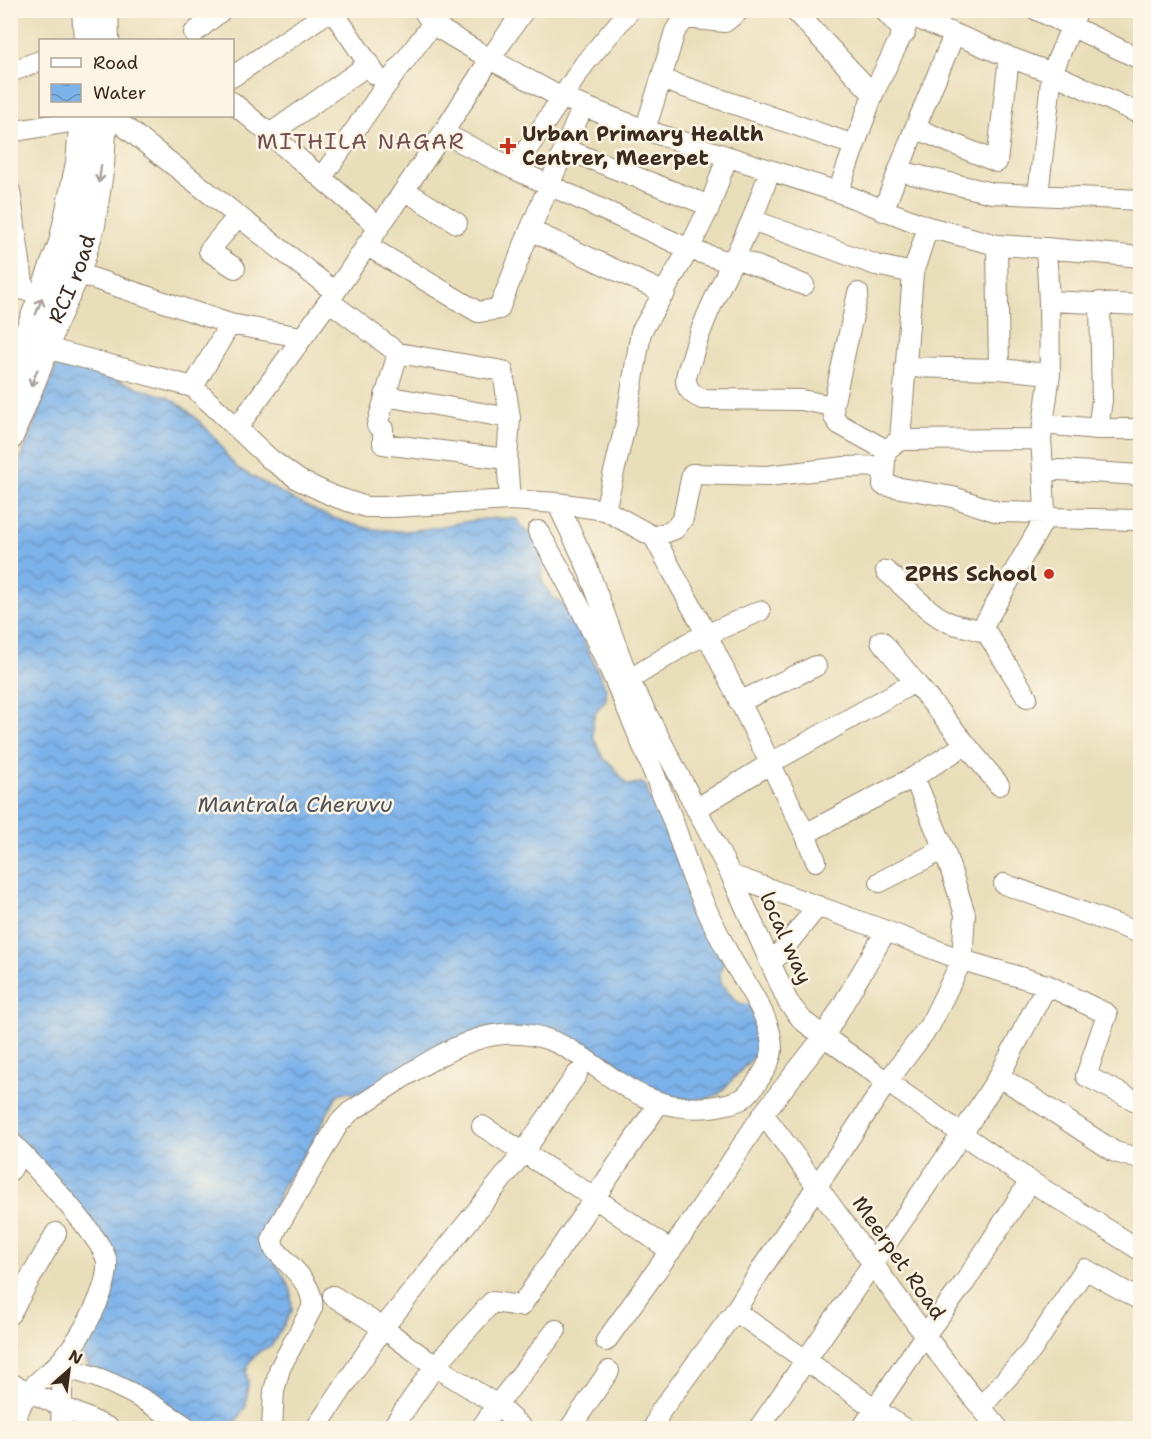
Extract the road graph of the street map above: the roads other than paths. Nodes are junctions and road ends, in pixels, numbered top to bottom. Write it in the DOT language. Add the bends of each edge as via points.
graph roads {
  1 [pos="85,10"];
  2 [pos="105,10"];
  3 [pos="222,10"];
  4 [pos="332,10"];
  5 [pos="524,10"];
  6 [pos="630,10"];
  7 [pos="740,10"];
  8 [pos="794,10"];
  9 [pos="884,10"];
  10 [pos="1037,10"];
  11 [pos="433,15"];
  12 [pos="1075,18"];
  13 [pos="910,20"];
  14 [pos="195,33"];
  15 [pos="954,35"];
  16 [pos="87,39"];
  17 [pos="106,39"];
  18 [pos="1009,57"];
  19 [pos="1140,58"];
  20 [pos="490,59"];
  21 [pos="39,61"];
  22 [pos="369,64"];
  23 [pos="10,72"];
  24 [pos="1052,73"];
  25 [pos="234,76"];
  26 [pos="661,79"];
  27 [pos="384,87"];
  28 [pos="873,94"];
  29 [pos="560,97"];
  30 [pos="234,104"];
  31 [pos="583,106"];
  32 [pos="1140,114"];
  33 [pos="90,117"];
  34 [pos="112,117"];
  35 [pos="915,128"];
  36 [pos="645,130"];
  37 [pos="10,132"];
  38 [pos="270,134"];
  39 [pos="443,134"];
  40 [pos="854,145"];
  41 [pos="565,150"];
  42 [pos="727,157"];
  43 [pos="997,162"];
  44 [pos="514,169"];
  45 [pos="770,171"];
  46 [pos="898,171"];
  47 [pos="322,177"];
  48 [pos="549,185"];
  49 [pos="404,189"];
  50 [pos="10,191"];
  51 [pos="838,192"];
  52 [pos="992,193"];
  53 [pos="1038,195"];
  54 [pos="1140,200"];
  55 [pos="710,206"];
  56 [pos="883,211"];
  57 [pos="238,216"];
  58 [pos="752,220"];
  59 [pos="14,223"];
  60 [pos="457,223"];
  61 [pos="379,227"];
  62 [pos="928,227"];
  63 [pos="530,230"];
  64 [pos="366,246"];
  65 [pos="997,246"];
  66 [pos="1046,248"];
  67 [pos="689,249"];
  68 [pos="1140,257"];
  69 [pos="733,260"];
  70 [pos="235,268"];
  71 [pos="76,273"];
  72 [pos="913,273"];
  73 [pos="10,280"];
  74 [pos="804,285"];
  75 [pos="665,293"];
  76 [pos="858,293"];
  77 [pos="332,297"];
  78 [pos="1049,300"];
  79 [pos="1100,302"];
  80 [pos="1140,305"];
  81 [pos="230,324"];
  82 [pos="302,337"];
  83 [pos="27,341"];
  84 [pos="398,353"];
  85 [pos="905,367"];
  86 [pos="999,369"];
  87 [pos="1050,375"];
  88 [pos="10,380"];
  89 [pos="193,387"];
  90 [pos="385,396"];
  91 [pos="833,405"];
  92 [pos="510,418"];
  93 [pos="237,428"];
  94 [pos="1098,429"];
  95 [pos="1140,429"];
  96 [pos="1042,431"];
  97 [pos="10,437"];
  98 [pos="890,452"];
  99 [pos="507,459"];
  100 [pos="1043,469"];
  101 [pos="1140,475"];
  102 [pos="510,500"];
  103 [pos="557,503"];
  104 [pos="605,510"];
  105 [pos="1045,516"];
  106 [pos="1140,520"];
  107 [pos="538,531"];
  108 [pos="654,537"];
  109 [pos="886,571"];
  110 [pos="760,611"];
  111 [pos="981,630"];
  112 [pos="707,635"];
  113 [pos="881,641"];
  114 [pos="816,666"];
  115 [pos="629,680"];
  116 [pos="915,682"];
  117 [pos="1027,697"];
  118 [pos="739,702"];
  119 [pos="965,745"];
  120 [pos="771,764"];
  121 [pos="914,777"];
  122 [pos="999,785"];
  123 [pos="696,809"];
  124 [pos="805,834"];
  125 [pos="944,849"];
  126 [pos="816,861"];
  127 [pos="731,875"];
  128 [pos="880,882"];
  129 [pos="1004,884"];
  130 [pos="818,906"];
  131 [pos="886,931"];
  132 [pos="1140,933"];
  133 [pos="962,960"];
  134 [pos="771,964"];
  135 [pos="1047,985"];
  136 [pos="825,1035"];
  137 [pos="577,1074"];
  138 [pos="999,1076"];
  139 [pos="887,1082"];
  140 [pos="1140,1103"];
  141 [pos="655,1109"];
  142 [pos="763,1114"];
  143 [pos="482,1126"];
  144 [pos="962,1134"];
  145 [pos="10,1141"];
  146 [pos="524,1153"];
  147 [pos="1140,1159"];
  148 [pos="1030,1181"];
  149 [pos="818,1185"];
  150 [pos="595,1198"];
  151 [pos="56,1233"];
  152 [pos="1140,1250"];
  153 [pos="671,1251"];
  154 [pos="873,1262"];
  155 [pos="333,1296"];
  156 [pos="1140,1300"];
  157 [pos="735,1311"];
  158 [pos="10,1314"];
  159 [pos="383,1328"];
  160 [pos="556,1330"];
  161 [pos="925,1335"];
  162 [pos="606,1341"];
  163 [pos="805,1360"];
  164 [pos="63,1364"];
  165 [pos="435,1366"];
  166 [pos="609,1371"];
  167 [pos="19,1387"];
  168 [pos="497,1405"];
  169 [pos="62,1406"];
  170 [pos="981,1407"];
  171 [pos="876,1408"];
  172 [pos="11,1428"];
  173 [pos="62,1428"];
  174 [pos="109,1428"];
  175 [pos="188,1428"];
  176 [pos="272,1428"];
  177 [pos="316,1428"];
  178 [pos="392,1428"];
  179 [pos="482,1428"];
  180 [pos="522,1428"];
  181 [pos="570,1428"];
  182 [pos="654,1428"];
  183 [pos="759,1428"];
  184 [pos="862,1428"];
  185 [pos="903,1428"];
  186 [pos="998,1428"];
  1 -- 16 [label="main road"];
  2 -- 17 [label="main road"];
  3 -- 14 [label="street"];
  4 -- 22 [label="street"];
  4 -- 25 [label="street"];
  5 -- 20 [label="street"];
  6 -- 29 [label="street"];
  7 -- 26 [label="street" via="724,22 686,18 679,24"];
  8 -- 28 [label="street"];
  9 -- 13 [label="street"];
  10 -- 12 [label="street"];
  11 -- 20 [label="street"];
  11 -- 27 [label="street"];
  12 -- 19 [label="street"];
  12 -- 24 [label="street"];
  13 -- 15 [label="street"];
  13 -- 28 [label="street"];
  15 -- 18 [label="street"];
  15 -- 35 [label="street"];
  18 -- 24 [label="street"];
  18 -- 43 [label="street"];
  20 -- 29 [label="street"];
  20 -- 39 [label="street"];
  21 -- 23 [label="street"];
  22 -- 27 [label="street"];
  22 -- 38 [label="street"];
  24 -- 32 [label="street"];
  24 -- 53 [label="street"];
  26 -- 36 [label="street"];
  26 -- 40 [label="street"];
  27 -- 47 [label="street"];
  28 -- 40 [label="street"];
  29 -- 31 [label="street"];
  29 -- 44 [label="street"];
  30 -- 38 [label="street"];
  31 -- 36 [label="street"];
  31 -- 41 [label="street"];
  33 -- 37 [label="street"];
  33 -- 71 [label="main road, RCI road, one-way" via="101,165 92,225"];
  83 -- 33 [label="main road, RCI road, one-way" via="62,243"];
  34 -- 57 [label="street"];
  35 -- 43 [label="street"];
  35 -- 46 [label="street"];
  36 -- 42 [label="street"];
  38 -- 47 [label="street"];
  39 -- 44 [label="street"];
  39 -- 49 [label="street"];
  40 -- 51 [label="street"];
  41 -- 48 [label="street"];
  41 -- 55 [label="street"];
  42 -- 45 [label="street"];
  42 -- 55 [label="street"];
  43 -- 52 [label="street"];
  44 -- 48 [label="street"];
  45 -- 51 [label="street"];
  45 -- 58 [label="street"];
  46 -- 52 [label="street"];
  46 -- 56 [label="street"];
  47 -- 61 [label="street"];
  48 -- 63 [label="street"];
  48 -- 67 [label="street"];
  49 -- 60 [label="street"];
  49 -- 61 [label="street"];
  50 -- 59 [label="street"];
  51 -- 56 [label="street"];
  52 -- 53 [label="street"];
  53 -- 54 [label="street"];
  55 -- 67 [label="street"];
  56 -- 62 [label="street"];
  57 -- 70 [label="street" via="209,251"];
  57 -- 77 [label="street"];
  58 -- 69 [label="street"];
  58 -- 72 [label="street" via="876,265"];
  59 -- 73 [label="street" via="24,290"];
  61 -- 64 [label="street"];
  62 -- 65 [label="street"];
  62 -- 72 [label="street"];
  63 -- 64 [label="street" via="499,309 478,312"];
  63 -- 75 [label="street"];
  64 -- 77 [label="street"];
  65 -- 66 [label="street"];
  65 -- 86 [label="street"];
  66 -- 68 [label="street"];
  66 -- 78 [label="street"];
  67 -- 69 [label="street"];
  67 -- 75 [label="street"];
  69 -- 74 [label="street"];
  69 -- 91 [label="street" via="697,340 686,379 690,392 703,399 801,400"];
  71 -- 81 [label="street"];
  71 -- 83 [label="main road, RCI road" via="53,325"];
  72 -- 85 [label="street"];
  75 -- 104 [label="street" via="641,332 626,422"];
  76 -- 91 [label="street"];
  77 -- 82 [label="street"];
  77 -- 84 [label="street"];
  78 -- 79 [label="street"];
  78 -- 87 [label="street"];
  79 -- 80 [label="street"];
  79 -- 94 [label="street" via="1102,400"];
  81 -- 82 [label="street"];
  81 -- 89 [label="street"];
  82 -- 93 [label="street"];
  83 -- 88 [label="main road, RCI road"];
  83 -- 89 [label="street"];
  83 -- 97 [label="main road, RCI road, one-way"];
  84 -- 90 [label="street"];
  84 -- 92 [label="street" via="503,371"];
  85 -- 86 [label="street"];
  85 -- 98 [label="street"];
  86 -- 87 [label="street"];
  87 -- 96 [label="street"];
  89 -- 93 [label="street"];
  90 -- 92 [label="street"];
  90 -- 99 [label="street" via="377,425 383,429 383,444"];
  91 -- 98 [label="street" via="834,417 844,428"];
  92 -- 99 [label="street"];
  93 -- 102 [label="street" via="299,480 366,507"];
  94 -- 95 [label="street"];
  94 -- 96 [label="street"];
  96 -- 98 [label="street"];
  96 -- 100 [label="street"];
  98 -- 105 [label="street" via="883,485 953,497 998,512"];
  98 -- 108 [label="street" via="845,467 767,476 692,474 683,518 675,529"];
  99 -- 102 [label="street"];
  100 -- 101 [label="street"];
  100 -- 105 [label="street"];
  102 -- 103 [label="street"];
  103 -- 104 [label="street"];
  103 -- 115 [label="street, local way" via="586,564"];
  104 -- 108 [label="street"];
  105 -- 106 [label="street"];
  105 -- 111 [label="street"];
  107 -- 176 [label="street" via="564,573 591,630 672,818 694,883 769,1030 772,1051 757,1082 741,1099 704,1107 676,1107 629,1088 546,1038 495,1035 470,1041 442,1055 350,1112 339,1123 272,1240 313,1298 312,1308 280,1368"];
  108 -- 112 [label="street"];
  109 -- 111 [label="street" via="938,616 955,625"];
  110 -- 112 [label="street"];
  111 -- 117 [label="street" via="992,640"];
  112 -- 115 [label="street"];
  112 -- 118 [label="street"];
  113 -- 116 [label="street"];
  114 -- 118 [label="street"];
  115 -- 123 [label="street, local way"];
  116 -- 119 [label="street"];
  116 -- 120 [label="street"];
  118 -- 120 [label="street"];
  119 -- 121 [label="street"];
  119 -- 122 [label="street"];
  120 -- 123 [label="street"];
  120 -- 124 [label="street"];
  121 -- 124 [label="street"];
  121 -- 125 [label="street"];
  123 -- 127 [label="street, local way"];
  124 -- 126 [label="street"];
  125 -- 128 [label="street"];
  125 -- 133 [label="street" via="965,914"];
  127 -- 130 [label="street"];
  127 -- 134 [label="street, local way"];
  129 -- 132 [label="street"];
  130 -- 131 [label="street"];
  130 -- 134 [label="street"];
  131 -- 133 [label="street"];
  131 -- 136 [label="street"];
  133 -- 135 [label="street"];
  133 -- 139 [label="street" via="930,1025"];
  134 -- 136 [label="street, local way" via="788,1002 803,1021"];
  135 -- 138 [label="street"];
  135 -- 140 [label="street" via="1107,1014 1086,1076"];
  136 -- 139 [label="street, local way"];
  136 -- 142 [label="street"];
  137 -- 146 [label="street"];
  138 -- 144 [label="street"];
  138 -- 147 [label="street" via="1115,1152"];
  139 -- 144 [label="street, local way"];
  139 -- 149 [label="street"];
  141 -- 150 [label="street"];
  142 -- 149 [label="street, Meerpet Road"];
  142 -- 153 [label="street"];
  143 -- 146 [label="street"];
  144 -- 148 [label="street, local way"];
  144 -- 154 [label="street"];
  145 -- 164 [label="street" via="71,1208 107,1261 104,1286"];
  146 -- 150 [label="street"];
  146 -- 159 [label="street"];
  148 -- 152 [label="street, local way"];
  148 -- 161 [label="street" via="965,1282"];
  149 -- 154 [label="street, Meerpet Road"];
  149 -- 157 [label="street"];
  150 -- 153 [label="street"];
  150 -- 165 [label="street" via="521,1306 492,1302"];
  151 -- 158 [label="street"];
  153 -- 162 [label="street"];
  154 -- 161 [label="street, Meerpet Road"];
  154 -- 163 [label="street"];
  155 -- 159 [label="street"];
  156 -- 170 [label="street" via="1085,1269 1031,1351"];
  157 -- 163 [label="street"];
  157 -- 182 [label="street" via="660,1412"];
  159 -- 165 [label="street"];
  159 -- 177 [label="street"];
  160 -- 168 [label="street"];
  161 -- 170 [label="street, Meerpet Road"];
  161 -- 171 [label="street"];
  163 -- 171 [label="street"];
  163 -- 183 [label="street"];
  164 -- 167 [label="street"];
  164 -- 169 [label="street"];
  164 -- 175 [label="street" via="153,1405"];
  165 -- 168 [label="street"];
  165 -- 178 [label="street"];
  166 -- 181 [label="street"];
  167 -- 169 [label="street"];
  167 -- 172 [label="street"];
  168 -- 179 [label="street"];
  168 -- 180 [label="street"];
  169 -- 173 [label="street"];
  169 -- 174 [label="street"];
  170 -- 186 [label="street, Meerpet Road"];
  171 -- 184 [label="street"];
  171 -- 185 [label="street"];
}
